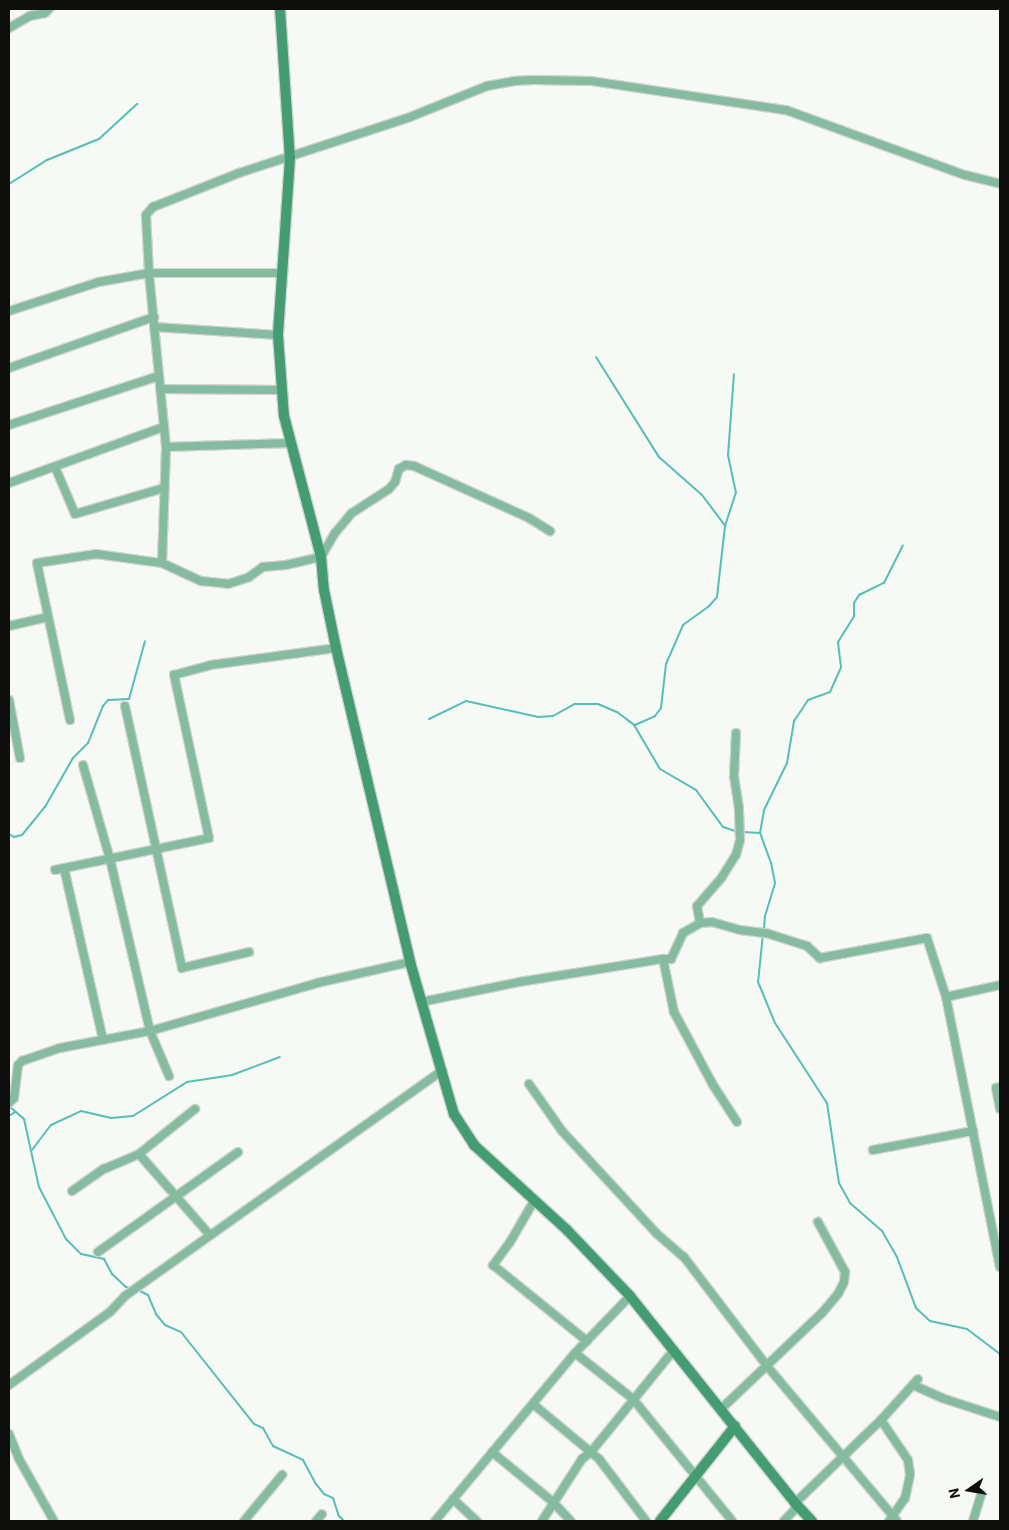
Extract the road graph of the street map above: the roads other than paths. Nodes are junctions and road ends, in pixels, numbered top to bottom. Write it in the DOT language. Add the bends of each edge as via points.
graph roads {
  1 [pos="49,9"];
  2 [pos="280,9"];
  3 [pos="9,28"];
  4 [pos="290,158"];
  5 [pos="1000,184"];
  6 [pos="149,273"];
  7 [pos="282,273"];
  8 [pos="9,311"];
  9 [pos="154,318"];
  10 [pos="154,327"];
  11 [pos="278,335"];
  12 [pos="9,368"];
  13 [pos="159,376"];
  14 [pos="160,389"];
  15 [pos="281,390"];
  16 [pos="9,425"];
  17 [pos="164,428"];
  18 [pos="290,443"];
  19 [pos="166,447"];
  20 [pos="55,467"];
  21 [pos="9,484"];
  22 [pos="164,488"];
  23 [pos="550,531"];
  24 [pos="321,558"];
  25 [pos="162,563"];
  26 [pos="48,617"];
  27 [pos="9,626"];
  28 [pos="336,648"];
  29 [pos="9,700"];
  30 [pos="125,706"];
  31 [pos="70,720"];
  32 [pos="736,733"];
  33 [pos="20,758"];
  34 [pos="83,766"];
  35 [pos="156,849"];
  36 [pos="110,859"];
  37 [pos="64,868"];
  38 [pos="55,870"];
  39 [pos="700,923"];
  40 [pos="249,952"];
  41 [pos="663,959"];
  42 [pos="410,962"];
  43 [pos="1000,985"];
  44 [pos="946,997"];
  45 [pos="421,1002"];
  46 [pos="150,1031"];
  47 [pos="104,1040"];
  48 [pos="442,1071"];
  49 [pos="170,1076"];
  50 [pos="529,1084"];
  51 [pos="1000,1087"];
  52 [pos="9,1104"];
  53 [pos="195,1109"];
  54 [pos="1000,1109"];
  55 [pos="737,1122"];
  56 [pos="973,1131"];
  57 [pos="873,1150"];
  58 [pos="238,1152"];
  59 [pos="139,1154"];
  60 [pos="72,1191"];
  61 [pos="175,1195"];
  62 [pos="534,1201"];
  63 [pos="818,1222"];
  64 [pos="210,1236"];
  65 [pos="98,1252"];
  66 [pos="1000,1266"];
  67 [pos="630,1296"];
  68 [pos="587,1341"];
  69 [pos="673,1350"];
  70 [pos="575,1353"];
  71 [pos="767,1366"];
  72 [pos="9,1385"];
  73 [pos="633,1399"];
  74 [pos="533,1404"];
  75 [pos="720,1410"];
  76 [pos="1000,1417"];
  77 [pos="881,1420"];
  78 [pos="735,1426"];
  79 [pos="9,1434"];
  80 [pos="492,1452"];
  81 [pos="591,1452"];
  82 [pos="843,1458"];
  83 [pos="282,1475"];
  84 [pos="696,1476"];
  85 [pos="981,1494"];
  86 [pos="453,1500"];
  87 [pos="553,1502"];
  88 [pos="797,1505"];
  89 [pos="322,1514"];
  90 [pos="893,1520"];
  91 [pos="54,1521"];
  92 [pos="244,1521"];
  93 [pos="316,1521"];
  94 [pos="435,1521"];
  95 [pos="477,1521"];
  96 [pos="542,1521"];
  97 [pos="571,1521"];
  98 [pos="646,1521"];
  99 [pos="660,1521"];
  100 [pos="732,1521"];
  101 [pos="784,1521"];
  102 [pos="812,1521"];
  103 [pos="973,1521"];
  1 -- 3 [label="street"];
  2 -- 4 [label="street"];
  4 -- 5 [label="street" via="410,117 487,86 514,81 591,81 786,110"];
  4 -- 6 [label="street" via="239,173 153,207 146,215"];
  4 -- 7 [label="street"];
  6 -- 7 [label="street"];
  6 -- 8 [label="street" via="99,282"];
  6 -- 9 [label="street"];
  7 -- 11 [label="street"];
  9 -- 10 [label="street"];
  9 -- 12 [label="street"];
  10 -- 11 [label="street"];
  10 -- 13 [label="street"];
  11 -- 15 [label="street"];
  13 -- 14 [label="street"];
  13 -- 16 [label="street"];
  14 -- 15 [label="street"];
  14 -- 17 [label="street"];
  15 -- 18 [label="street"];
  17 -- 19 [label="street"];
  17 -- 20 [label="street"];
  18 -- 19 [label="street"];
  18 -- 24 [label="street"];
  19 -- 22 [label="street"];
  20 -- 21 [label="street"];
  20 -- 22 [label="street" via="75,514"];
  22 -- 25 [label="street"];
  23 -- 24 [label="street" via="529,518 406,465 399,469 389,489 352,513"];
  24 -- 25 [label="street" via="263,568 228,584 201,580"];
  24 -- 28 [label="street"];
  25 -- 26 [label="street" via="96,554 37,563"];
  26 -- 27 [label="street"];
  26 -- 31 [label="street"];
  28 -- 35 [label="street" via="210,664 174,675 209,838"];
  28 -- 42 [label="street"];
  29 -- 33 [label="street"];
  30 -- 35 [label="street"];
  32 -- 39 [label="street" via="734,776 740,840 736,855 722,877 697,906"];
  34 -- 36 [label="street"];
  35 -- 36 [label="street"];
  35 -- 40 [label="street" via="182,968"];
  36 -- 37 [label="street"];
  36 -- 46 [label="street"];
  37 -- 38 [label="street"];
  37 -- 47 [label="street"];
  39 -- 41 [label="street" via="683,933 671,958"];
  39 -- 44 [label="street" via="712,922 766,933 807,946 820,958 927,938"];
  41 -- 45 [label="street" via="519,982"];
  41 -- 55 [label="street" via="674,1012"];
  42 -- 45 [label="street"];
  42 -- 46 [label="street" via="317,983"];
  43 -- 44 [label="street"];
  44 -- 56 [label="street"];
  45 -- 48 [label="street"];
  46 -- 47 [label="street"];
  46 -- 49 [label="street"];
  47 -- 52 [label="street" via="60,1048 22,1061 18,1065 14,1098"];
  48 -- 62 [label="street" via="454,1114 474,1145"];
  48 -- 64 [label="street"];
  50 -- 71 [label="street" via="562,1131 656,1233 684,1257"];
  51 -- 54 [label="street" via="996,1088"];
  53 -- 59 [label="street"];
  56 -- 57 [label="street"];
  56 -- 66 [label="street"];
  58 -- 61 [label="street"];
  59 -- 60 [label="street" via="104,1169"];
  59 -- 61 [label="street"];
  61 -- 64 [label="street"];
  61 -- 65 [label="street"];
  62 -- 67 [label="street" via="567,1230"];
  62 -- 68 [label="street" via="493,1265"];
  63 -- 71 [label="street" via="845,1272 844,1282 822,1314"];
  64 -- 72 [label="street"];
  67 -- 68 [label="street"];
  67 -- 69 [label="street"];
  68 -- 70 [label="street"];
  69 -- 73 [label="street"];
  69 -- 75 [label="street"];
  70 -- 73 [label="street"];
  70 -- 74 [label="street"];
  71 -- 75 [label="street"];
  71 -- 82 [label="street"];
  73 -- 81 [label="street"];
  73 -- 84 [label="street"];
  74 -- 80 [label="street"];
  74 -- 81 [label="street"];
  75 -- 78 [label="street"];
  76 -- 77 [label="street" via="942,1398 916,1382"];
  77 -- 82 [label="street"];
  77 -- 90 [label="street" via="908,1460 910,1474 905,1498"];
  78 -- 84 [label="street"];
  78 -- 88 [label="street"];
  79 -- 91 [label="street" via="19,1459"];
  80 -- 86 [label="street"];
  80 -- 87 [label="street"];
  81 -- 87 [label="street" via="582,1459"];
  81 -- 98 [label="street"];
  82 -- 88 [label="street"];
  82 -- 90 [label="street"];
  83 -- 92 [label="street"];
  84 -- 99 [label="street"];
  84 -- 100 [label="street"];
  85 -- 103 [label="street"];
  86 -- 94 [label="street"];
  86 -- 95 [label="street"];
  87 -- 96 [label="street"];
  87 -- 97 [label="street"];
  88 -- 101 [label="street"];
  88 -- 102 [label="street"];
  89 -- 93 [label="street"];
}
